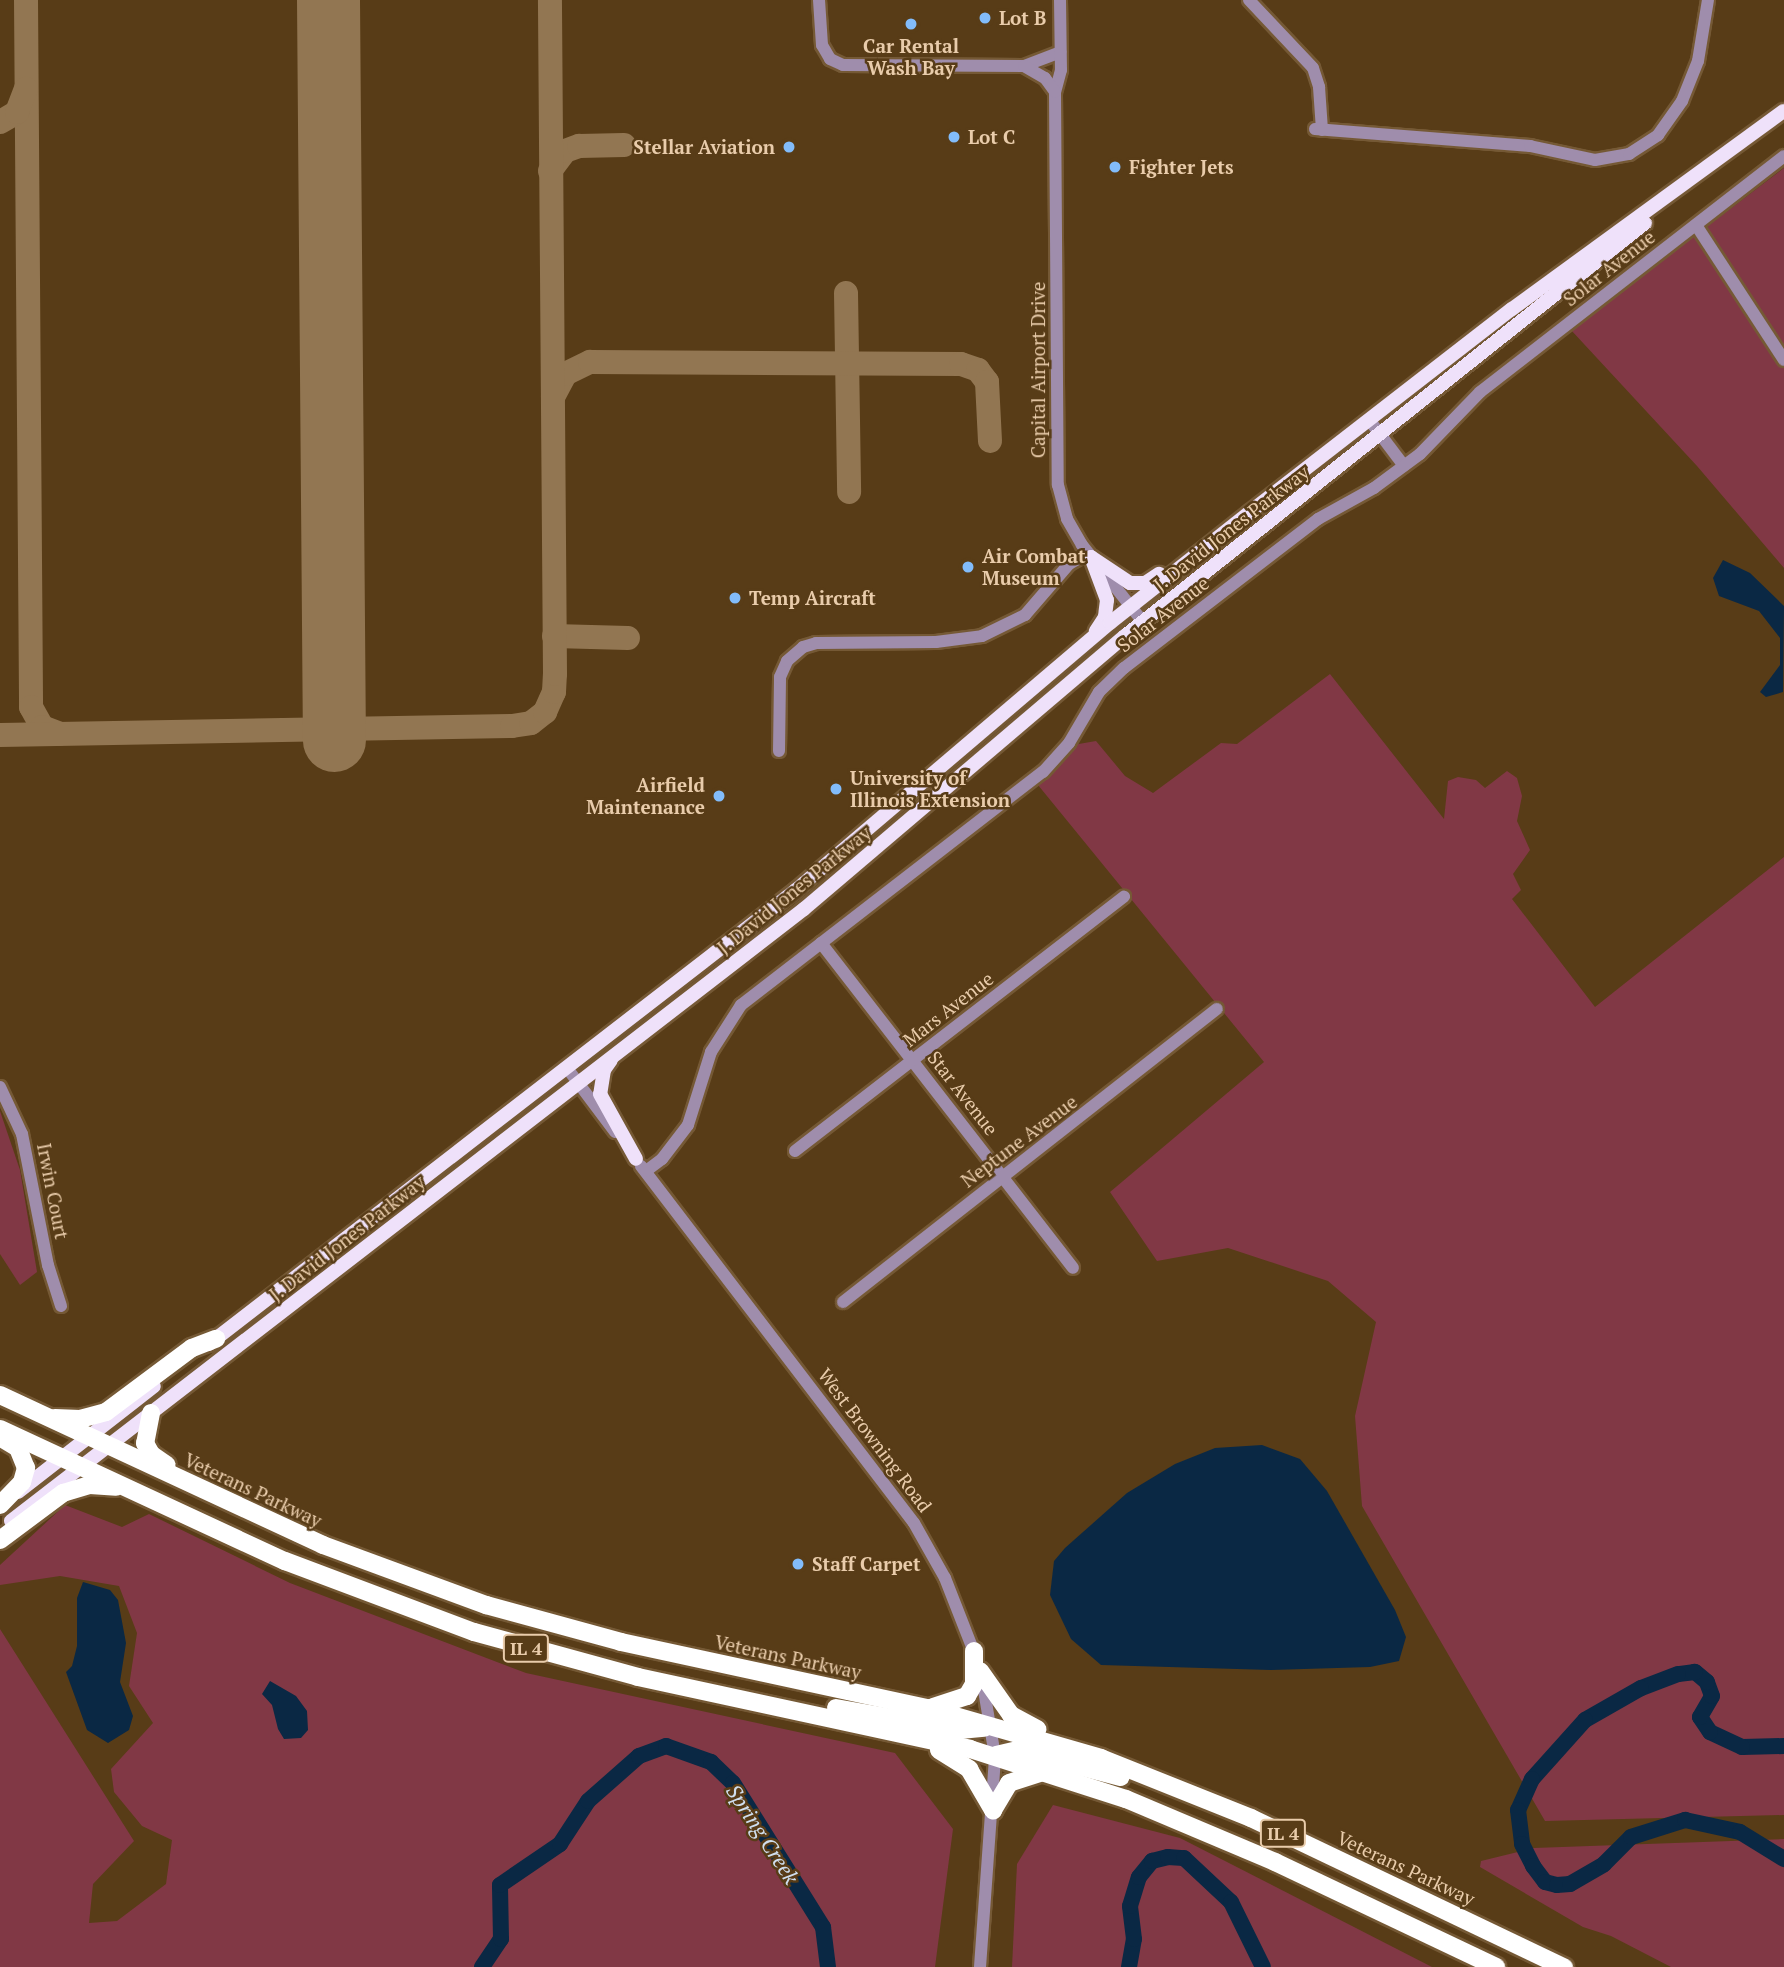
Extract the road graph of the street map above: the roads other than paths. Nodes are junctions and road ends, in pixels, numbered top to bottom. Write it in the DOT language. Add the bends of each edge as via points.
graph roads {
  1 [pos="819,0"];
  2 [pos="1060,0"];
  3 [pos="1249,0"];
  4 [pos="1708,0"];
  5 [pos="1060,52"];
  6 [pos="1024,66"];
  7 [pos="1055,92"];
  8 [pos="1784,111"];
  9 [pos="1760,129"];
  10 [pos="1784,156"];
  11 [pos="1696,225"];
  12 [pos="1784,360"];
  13 [pos="1370,421"];
  14 [pos="1381,436"];
  15 [pos="1404,466"];
  16 [pos="1250,512"];
  17 [pos="1089,555"];
  18 [pos="1130,607"];
  19 [pos="1143,622"];
  20 [pos="1087,643"];
  21 [pos="779,751"];
  22 [pos="1124,897"];
  23 [pos="821,943"];
  24 [pos="1217,1009"];
  25 [pos="615,1056"];
  26 [pos="913,1061"];
  27 [pos="567,1068"];
  28 [pos="579,1083"];
  29 [pos="0,1087"];
  30 [pos="795,1151"];
  31 [pos="636,1159"];
  32 [pos="646,1171"];
  33 [pos="1004,1177"];
  34 [pos="1073,1268"];
  35 [pos="843,1302"];
  36 [pos="61,1306"];
  37 [pos="216,1339"];
  38 [pos="0,1395"];
  39 [pos="36,1413"];
  40 [pos="151,1413"];
  41 [pos="0,1429"];
  42 [pos="0,1437"];
  43 [pos="87,1438"];
  44 [pos="108,1447"];
  45 [pos="61,1458"];
  46 [pos="82,1467"];
  47 [pos="130,1489"];
  48 [pos="0,1505"];
  49 [pos="279,1526"];
  50 [pos="0,1530"];
  51 [pos="0,1540"];
  52 [pos="974,1651"];
  53 [pos="980,1671"];
  54 [pos="765,1704"];
  55 [pos="927,1708"];
  56 [pos="855,1723"];
  57 [pos="990,1724"];
  58 [pos="995,1756"];
  59 [pos="1129,1769"];
  60 [pos="1047,1772"];
  61 [pos="993,1810"];
  62 [pos="1251,1818"];
  63 [pos="981,1967"];
  64 [pos="1496,1967"];
  65 [pos="1564,1967"];
  1 -- 6 [label="street" via="822,45 838,64"];
  2 -- 5 [label="street, Capital Airport Drive"];
  3 -- 4 [label="street" via="1312,68 1319,87 1318,129 1530,146 1595,160 1629,154 1658,135 1682,101 1698,61"];
  5 -- 6 [label="street"];
  5 -- 7 [label="street, Capital Airport Drive"];
  6 -- 7 [label="street" via="1039,73"];
  7 -- 17 [label="street, Capital Airport Drive" via="1058,485 1067,519"];
  8 -- 9 [label="main road, J. David Jones Parkway"];
  9 -- 13 [label="main road, J. David Jones Parkway" via="1512,309"];
  9 -- 14 [label="main road, J. David Jones Parkway"];
  10 -- 11 [label="street, Solar Avenue"];
  11 -- 12 [label="street"];
  11 -- 15 [label="street, Solar Avenue" via="1480,393 1440,437"];
  13 -- 14 [label="street"];
  13 -- 16 [label="main road, J. David Jones Parkway"];
  14 -- 15 [label="street"];
  14 -- 19 [label="main road, J. David Jones Parkway"];
  15 -- 23 [label="street, Solar Avenue" via="1318,519 1124,668 1099,692 1069,743 1043,772"];
  16 -- 17 [label="main road" via="1222,525 1145,583 1130,583"];
  16 -- 18 [label="main road, J. David Jones Parkway"];
  17 -- 18 [label="street, Capital Airport Drive"];
  17 -- 20 [label="main road" via="1107,607"];
  17 -- 21 [label="street" via="1069,564 1025,615 982,636 803,647 780,677"];
  18 -- 19 [label="street, Capital Airport Drive"];
  18 -- 20 [label="main road, J. David Jones Parkway"];
  19 -- 25 [label="main road, J. David Jones Parkway" via="814,901"];
  20 -- 27 [label="main road, J. David Jones Parkway" via="817,873"];
  22 -- 26 [label="street, Mars Avenue"];
  23 -- 26 [label="street, Star Avenue"];
  23 -- 32 [label="street, Solar Avenue" via="727,1021 711,1052 688,1125 662,1159"];
  24 -- 33 [label="street, Neptune Avenue"];
  25 -- 28 [label="main road, J. David Jones Parkway"];
  25 -- 31 [label="main road" via="604,1070 600,1094"];
  26 -- 30 [label="street, Mars Avenue"];
  26 -- 33 [label="street, Star Avenue"];
  27 -- 28 [label="street, West Browning Road"];
  27 -- 37 [label="main road, J. David Jones Parkway"];
  28 -- 31 [label="street, West Browning Road"];
  28 -- 40 [label="main road, J. David Jones Parkway"];
  29 -- 36 [label="street, Irwin Court" via="22,1134 48,1265"];
  31 -- 32 [label="street, West Browning Road"];
  32 -- 52 [label="street, West Browning Road" via="914,1523 945,1578"];
  33 -- 34 [label="street, Star Avenue"];
  33 -- 35 [label="street, Neptune Avenue"];
  37 -- 39 [label="highway" via="192,1348 106,1412 69,1420"];
  37 -- 43 [label="main road, J. David Jones Parkway"];
  38 -- 39 [label="highway, Veterans Parkway / IL 4"];
  39 -- 43 [label="highway, Veterans Parkway / IL 4"];
  40 -- 44 [label="main road, J. David Jones Parkway"];
  40 -- 49 [label="highway" via="144,1438 157,1460 267,1511"];
  41 -- 45 [label="highway, IL 4"];
  42 -- 48 [label="highway" via="18,1448 26,1468 22,1482"];
  43 -- 44 [label="highway, Veterans Parkway / IL 4"];
  43 -- 45 [label="main road, J. David Jones Parkway"];
  44 -- 46 [label="main road, J. David Jones Parkway"];
  44 -- 49 [label="highway, Veterans Parkway / IL 4"];
  45 -- 46 [label="highway, IL 4"];
  45 -- 48 [label="main road, J. David Jones Parkway"];
  46 -- 47 [label="highway, IL 4"];
  46 -- 50 [label="main road, J. David Jones Parkway"];
  47 -- 51 [label="highway" via="90,1485 63,1493"];
  47 -- 54 [label="highway, IL 4" via="285,1561 425,1616 538,1652"];
  49 -- 55 [label="highway, Veterans Parkway / IL 4" via="397,1574 546,1624"];
  52 -- 53 [label="street, West Browning Road"];
  52 -- 55 [label="highway" via="974,1684 967,1696 951,1705"];
  53 -- 57 [label="street, West Browning Road"];
  53 -- 59 [label="highway" via="1003,1706 1022,1723 1114,1755"];
  54 -- 56 [label="highway, IL 4"];
  54 -- 57 [label="highway" via="823,1706 960,1730"];
  55 -- 57 [label="highway, Veterans Parkway / IL 4"];
  56 -- 58 [label="highway, IL 4"];
  56 -- 61 [label="highway" via="869,1733 953,1755 975,1776"];
  57 -- 58 [label="street, West Browning Road"];
  57 -- 59 [label="highway, Veterans Parkway / IL 4"];
  58 -- 60 [label="highway, IL 4"];
  58 -- 61 [label="street, West Browning Road"];
  58 -- 62 [label="highway" via="1018,1750 1043,1756"];
  59 -- 62 [label="highway, Veterans Parkway / IL 4"];
  60 -- 61 [label="highway" via="1016,1778"];
  60 -- 64 [label="highway, IL 4" via="1236,1844"];
  61 -- 63 [label="street, West Browning Road"];
  62 -- 65 [label="highway, Veterans Parkway / IL 4"];
}
